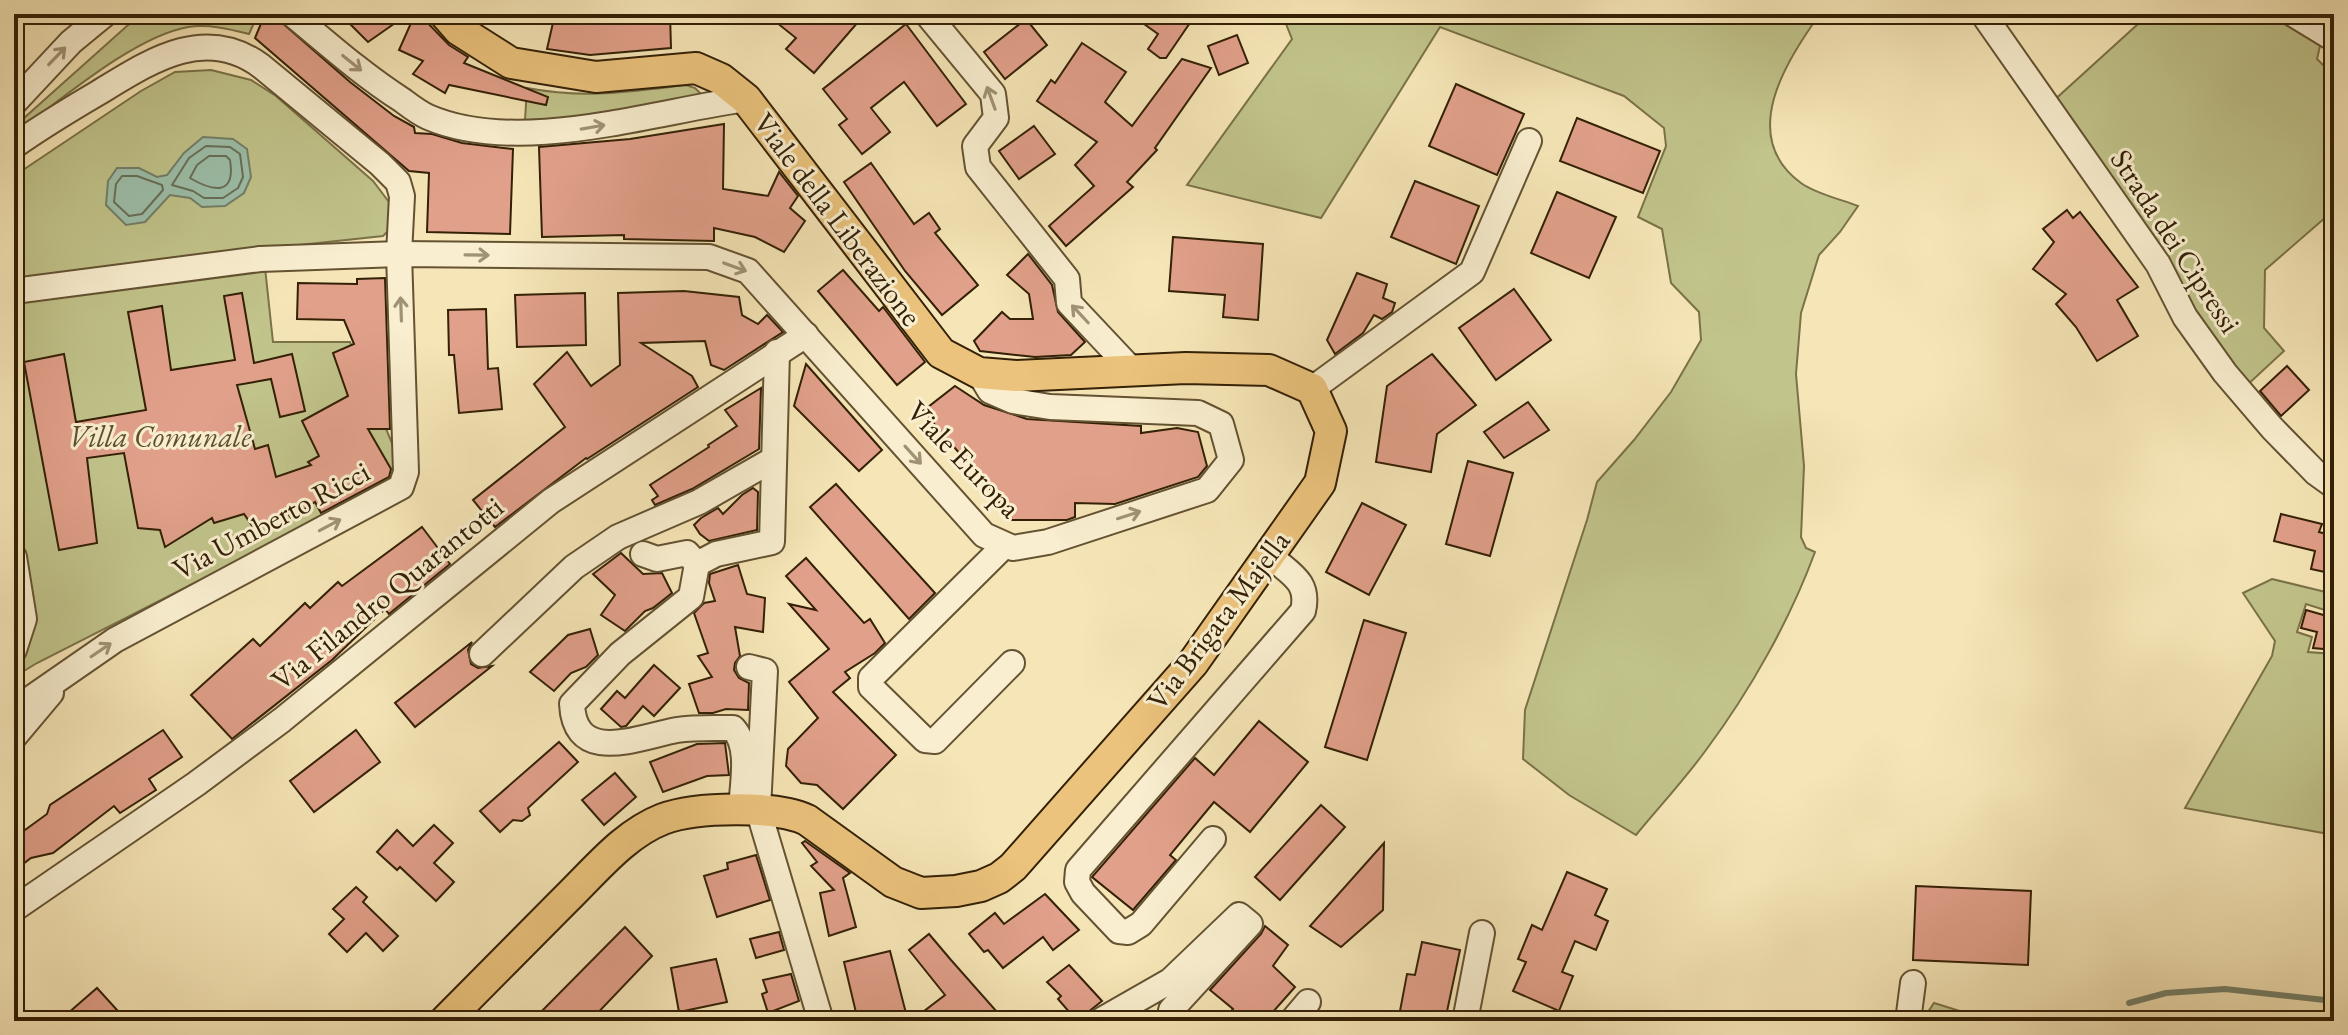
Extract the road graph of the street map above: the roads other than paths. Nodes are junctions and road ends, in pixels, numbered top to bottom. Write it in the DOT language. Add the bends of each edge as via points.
graph roads {
  1 [pos="105,14"];
  2 [pos="292,14"];
  3 [pos="445,14"];
  4 [pos="927,14"];
  5 [pos="1983,14"];
  6 [pos="2293,14"];
  7 [pos="2334,39"];
  8 [pos="746,99"];
  9 [pos="14,103"];
  10 [pos="1529,141"];
  11 [pos="14,146"];
  12 [pos="399,254"];
  13 [pos="14,291"];
  14 [pos="806,335"];
  15 [pos="777,352"];
  16 [pos="1133,371"];
  17 [pos="979,373"];
  18 [pos="1312,389"];
  19 [pos="774,459"];
  20 [pos="2334,486"];
  21 [pos="1004,546"];
  22 [pos="643,554"];
  23 [pos="1269,555"];
  24 [pos="14,557"];
  25 [pos="697,564"];
  26 [pos="14,650"];
  27 [pos="482,654"];
  28 [pos="1012,663"];
  29 [pos="749,667"];
  30 [pos="63,676"];
  31 [pos="14,710"];
  32 [pos="14,737"];
  33 [pos="750,809"];
  34 [pos="1213,839"];
  35 [pos="14,909"];
  36 [pos="1482,933"];
  37 [pos="1913,983"];
  38 [pos="445,1021"];
  39 [pos="821,1021"];
  40 [pos="1100,1021"];
  41 [pos="1170,1021"];
  42 [pos="1465,1021"];
  43 [pos="1908,1021"];
  9 -- 1 [label="street, one-way"];
  2 -- 8 [label="street, Viale della Liberazione, one-way" via="427,117 488,133 586,129"];
  3 -- 8 [label="main road" via="459,30 511,63 596,77 696,68"];
  16 -- 4 [label="street, one-way" via="1069,303 1067,279 978,167 975,146 996,118 993,94"];
  5 -- 20 [label="street, Strada dei Cipressi" via="2158,264 2185,317 2225,373 2272,428"];
  6 -- 7 [label="street"];
  8 -- 17 [label="main road, Viale della Liberazione" via="941,353"];
  10 -- 18 [label="street" via="1472,272"];
  11 -- 12 [label="street" via="160,56 224,47 261,66 391,173 402,196"];
  12 -- 13 [label="street, Viale Europa" via="260,259"];
  12 -- 14 [label="street, Viale Europa, one-way" via="709,257 748,271"];
  30 -- 12 [label="street, Via Umberto Ricci, one-way" via="115,640 401,487 406,472"];
  14 -- 15 [label="street, Via Filandro Quarantotti"];
  14 -- 21 [label="street, Viale Europa, one-way" via="984,535"];
  15 -- 19 [label="street"];
  15 -- 35 [label="street, Via Filandro Quarantotti" via="551,501 282,720"];
  16 -- 17 [label="main road"];
  16 -- 18 [label="main road" via="1269,370"];
  21 -- 17 [label="street, Viale Europa, one-way" via="1048,542 1207,490 1231,460 1221,424 1198,413 1013,401 990,391"];
  18 -- 23 [label="main road, Via Brigata Majella" via="1331,431 1320,483"];
  19 -- 25 [label="street" via="772,542 716,554"];
  19 -- 27 [label="street" via="699,502 618,537 574,567"];
  21 -- 28 [label="street" via="871,678 871,687 925,740 935,741"];
  22 -- 25 [label="street" via="657,559 687,553"];
  23 -- 33 [label="main road, Via Brigata Majella" via="1193,663 999,878 938,894 907,889 807,820 783,811"];
  23 -- 34 [label="street" via="1303,585 1303,611 1078,870 1077,882 1119,931 1128,932 1141,924"];
  24 -- 26 [label="street" via="24,619"];
  25 -- 33 [label="street" via="691,597 620,654 572,704 572,716 591,740 607,745 680,730 733,728 741,736"];
  29 -- 33 [label="street" via="765,671"];
  30 -- 31 [label="street, Via Umberto Ricci"];
  30 -- 32 [label="street"];
  33 -- 38 [label="main road, Via Brigata Majella" via="681,814 621,844"];
  33 -- 39 [label="street"];
  36 -- 42 [label="street"];
  37 -- 43 [label="street"];
  40 -- 41 [label="street" via="1170,981 1239,915 1250,924 1171,1010"];
}
